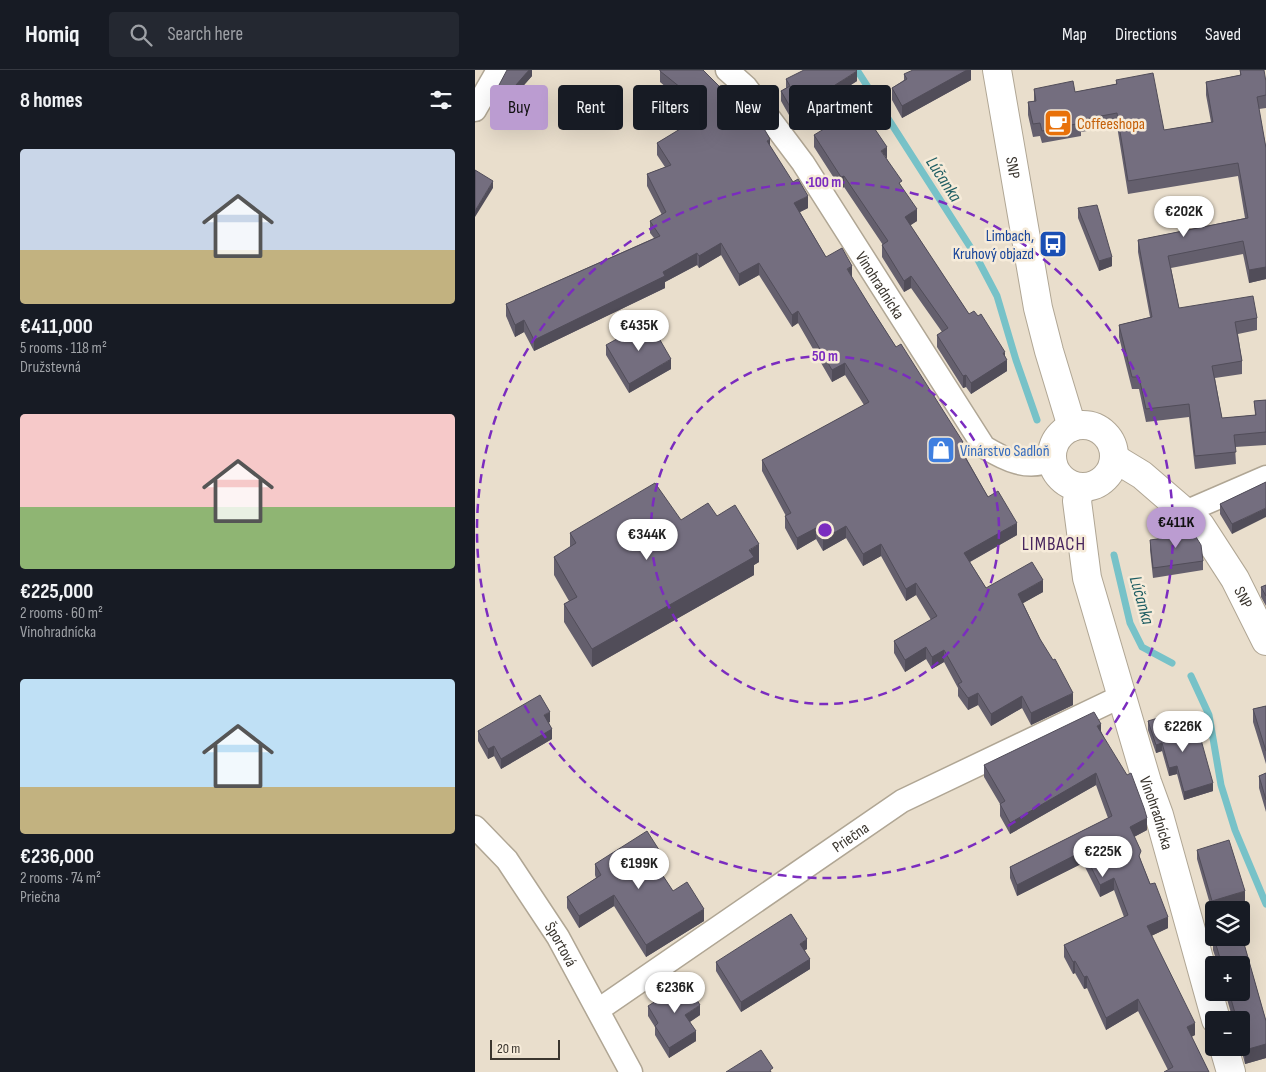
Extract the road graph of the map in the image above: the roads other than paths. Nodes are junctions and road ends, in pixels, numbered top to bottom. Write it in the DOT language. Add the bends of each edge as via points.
graph roads {
  1 [pos="498,70"];
  2 [pos="727,70"];
  3 [pos="997,70"];
  4 [pos="475,110"];
  5 [pos="1072,427"];
  6 [pos="1114,458"];
  7 [pos="1051,460"];
  8 [pos="1266,477"];
  9 [pos="1080,488"];
  10 [pos="1185,512"];
  11 [pos="1266,641"];
  12 [pos="1122,696"];
  13 [pos="475,827"];
  14 [pos="598,1010"];
  15 [pos="1213,1011"];
  16 [pos="1226,1056"];
  17 [pos="631,1072"];
  18 [pos="1231,1072"];
  1 -- 4 [label="street"];
  2 -- 7 [label="street, Vinohradnícka" via="747,87 803,164 984,447 1021,464 1041,465"];
  3 -- 5 [label="street, SNP" via="1030,266 1049,351"];
  5 -- 6 [label="street" via="1082,424 1101,431 1109,438"];
  5 -- 7 [label="street" via="1056,440"];
  6 -- 9 [label="street" via="1107,476 1095,485"];
  6 -- 10 [label="street, SNP" via="1142,475"];
  7 -- 9 [label="street" via="1061,479"];
  8 -- 10 [label="street"];
  9 -- 12 [label="street, Vinohradnícka" via="1077,501 1087,578"];
  10 -- 11 [label="street, SNP" via="1200,525 1235,579"];
  12 -- 14 [label="street, Priečna" via="902,801"];
  12 -- 15 [label="street, Vinohradnícka"];
  13 -- 14 [label="street, Športová" via="507,860 558,937"];
  14 -- 17 [label="street, Športová"];
  16 -- 18 [label="street"];
}
